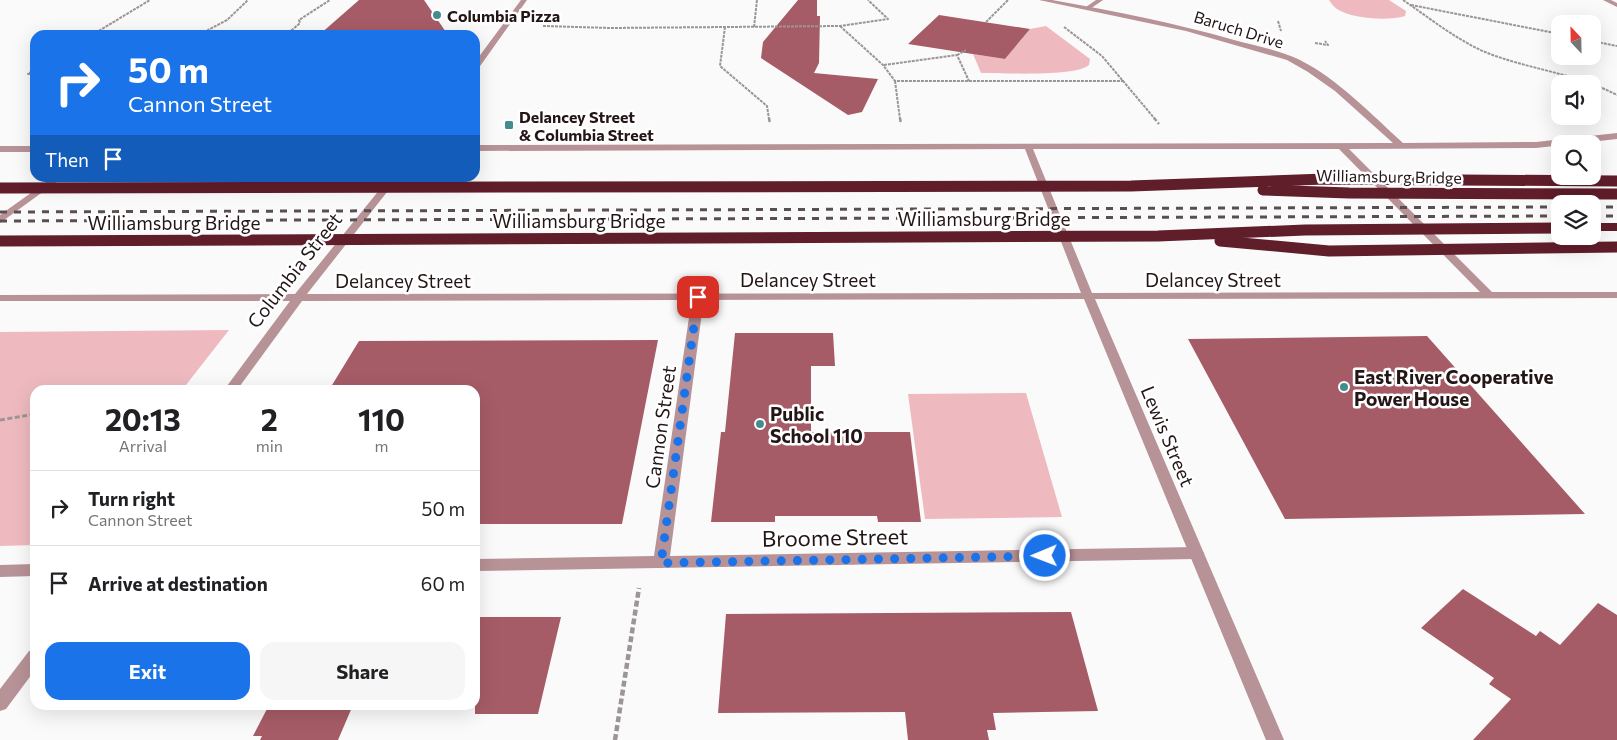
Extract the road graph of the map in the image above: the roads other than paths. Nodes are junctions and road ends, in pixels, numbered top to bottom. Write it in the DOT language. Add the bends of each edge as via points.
graph roads {
  1 [pos="524,0"];
  2 [pos="1042,0"];
  3 [pos="1100,0"];
  4 [pos="1606,0"];
  5 [pos="1617,5"];
  6 [pos="1088,8"];
  7 [pos="480,61"];
  8 [pos="1617,136"];
  9 [pos="1028,146"];
  10 [pos="1341,146"];
  11 [pos="1400,146"];
  12 [pos="480,148"];
  13 [pos="0,149"];
  14 [pos="30,149"];
  15 [pos="1617,181"];
  16 [pos="52,182"];
  17 [pos="390,182"];
  18 [pos="1131,186"];
  19 [pos="0,188"];
  20 [pos="1617,194"];
  21 [pos="0,220"];
  22 [pos="1601,227"];
  23 [pos="1617,227"];
  24 [pos="1551,228"];
  25 [pos="1158,236"];
  26 [pos="0,241"];
  27 [pos="1617,247"];
  28 [pos="1489,295"];
  29 [pos="1617,295"];
  30 [pos="1088,296"];
  31 [pos="698,297"];
  32 [pos="0,298"];
  33 [pos="298,298"];
  34 [pos="234,385"];
  35 [pos="1196,553"];
  36 [pos="661,563"];
  37 [pos="480,565"];
  38 [pos="30,570"];
  39 [pos="0,571"];
  40 [pos="30,663"];
  41 [pos="0,703"];
  42 [pos="1275,740"];
  1 -- 7 [label="street"];
  2 -- 6 [label="street, Baruch Drive"];
  3 -- 6 [label="street"];
  4 -- 5 [label="street"];
  6 -- 11 [label="street, Baruch Drive" via="1208,34 1297,62 1370,117"];
  8 -- 11 [label="street" via="1536,145"];
  9 -- 10 [label="street"];
  9 -- 12 [label="street"];
  9 -- 30 [label="street, Lewis Street"];
  10 -- 11 [label="street"];
  10 -- 28 [label="street"];
  13 -- 14 [label="street"];
  15 -- 18 [label="highway, Williamsburg Bridge, bridge" via="1325,179"];
  16 -- 21 [label="street"];
  17 -- 33 [label="street, Columbia Street"];
  18 -- 19 [label="highway, Williamsburg Bridge, bridge"];
  18 -- 20 [label="highway, Williamsburg Bridge, bridge" via="1348,193"];
  22 -- 23 [label="highway"];
  24 -- 25 [label="highway, Williamsburg Bridge, bridge" via="1305,230"];
  25 -- 26 [label="highway, Williamsburg Bridge, bridge"];
  25 -- 27 [label="highway, Williamsburg Bridge, bridge" via="1329,251"];
  28 -- 29 [label="street, Delancey Street"];
  28 -- 30 [label="street, Delancey Street"];
  30 -- 31 [label="street, Delancey Street"];
  30 -- 35 [label="street, Lewis Street"];
  31 -- 33 [label="street, Delancey Street"];
  31 -- 36 [label="street, Cannon Street"];
  32 -- 33 [label="street, Delancey Street"];
  33 -- 34 [label="street, Columbia Street"];
  35 -- 36 [label="street, Broome Street"];
  35 -- 42 [label="street, Lewis Street"];
  36 -- 37 [label="street, Broome Street"];
  38 -- 39 [label="street"];
  40 -- 41 [label="street"];
}
